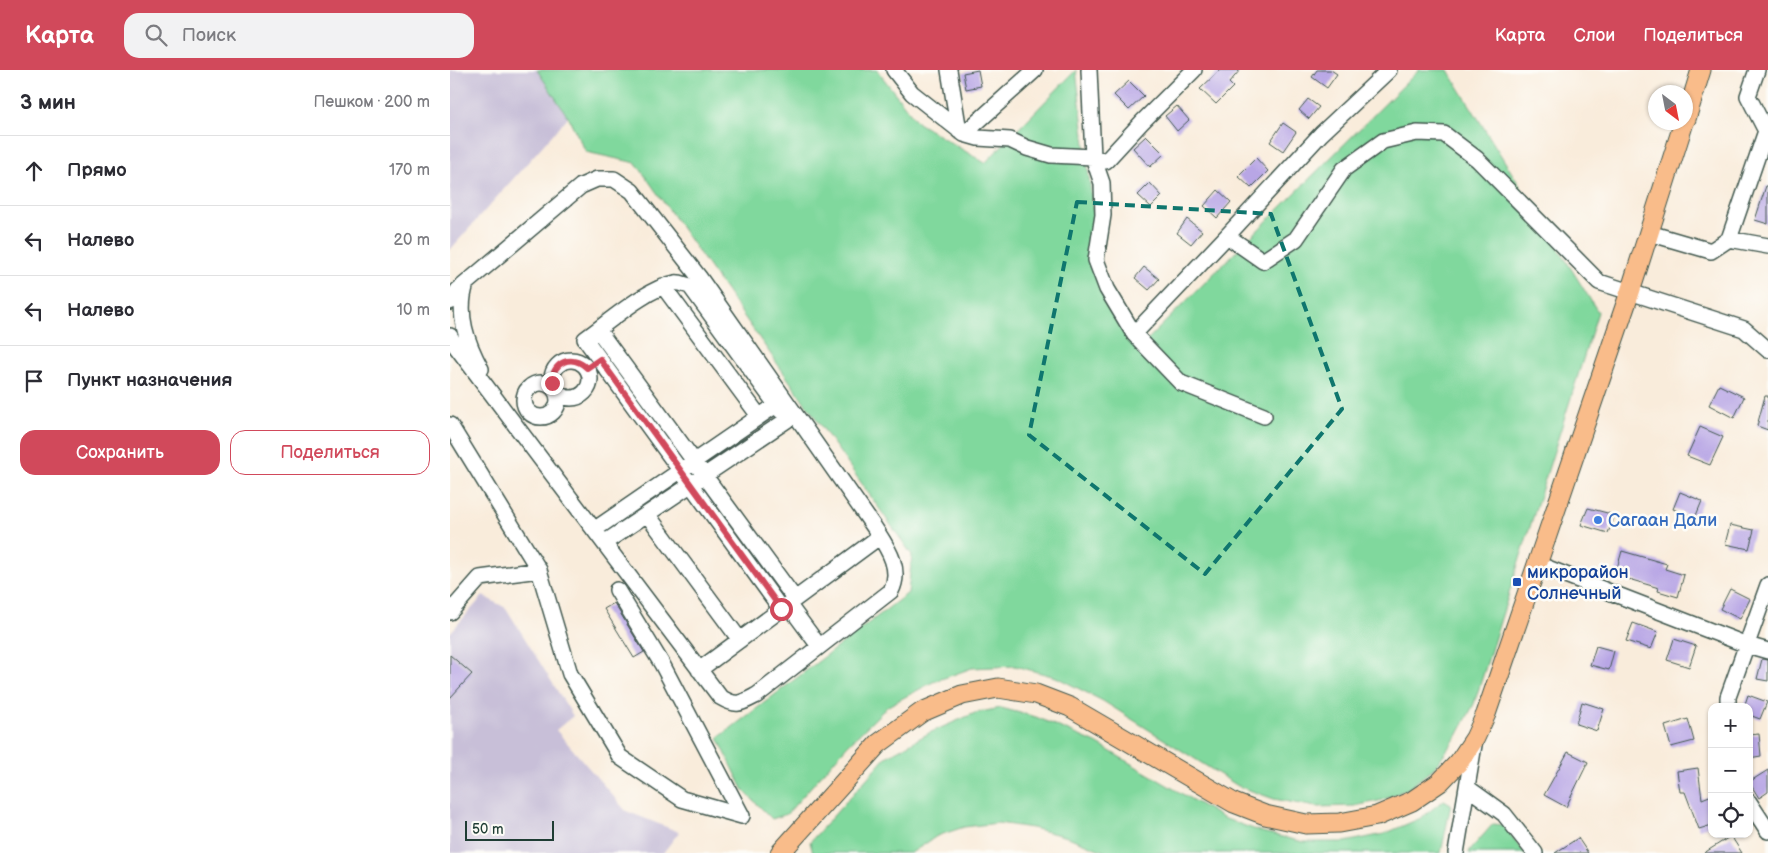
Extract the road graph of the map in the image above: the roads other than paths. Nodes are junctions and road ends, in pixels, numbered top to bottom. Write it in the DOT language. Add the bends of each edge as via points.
graph roads {
  1 [pos="894,70"];
  2 [pos="949,70"];
  3 [pos="1035,70"];
  4 [pos="1089,70"];
  5 [pos="1194,70"];
  6 [pos="1389,70"];
  7 [pos="1701,70"];
  8 [pos="1757,70"];
  9 [pos="1693,96"];
  10 [pos="1682,130"];
  11 [pos="1767,131"];
  12 [pos="961,132"];
  13 [pos="1093,157"];
  14 [pos="1649,234"];
  15 [pos="1227,236"];
  16 [pos="1729,238"];
  17 [pos="1768,246"];
  18 [pos="466,282"];
  19 [pos="663,286"];
  20 [pos="1630,292"];
  21 [pos="450,302"];
  22 [pos="1134,334"];
  23 [pos="591,335"];
  24 [pos="450,336"];
  25 [pos="1768,350"];
  26 [pos="600,359"];
  27 [pos="587,368"];
  28 [pos="554,388"];
  29 [pos="776,405"];
  30 [pos="501,406"];
  31 [pos="527,410"];
  32 [pos="759,416"];
  33 [pos="1264,416"];
  34 [pos="787,420"];
  35 [pos="512,421"];
  36 [pos="450,425"];
  37 [pos="694,461"];
  38 [pos="681,470"];
  39 [pos="704,476"];
  40 [pos="691,485"];
  41 [pos="647,514"];
  42 [pos="594,530"];
  43 [pos="874,540"];
  44 [pos="604,543"];
  45 [pos="1537,564"];
  46 [pos="539,570"];
  47 [pos="1768,585"];
  48 [pos="616,590"];
  49 [pos="878,601"];
  50 [pos="788,604"];
  51 [pos="450,612"];
  52 [pos="740,640"];
  53 [pos="1747,644"];
  54 [pos="819,646"];
  55 [pos="1768,651"];
  56 [pos="699,670"];
  57 [pos="1728,703"];
  58 [pos="1475,738"];
  59 [pos="1468,788"];
  60 [pos="1753,808"];
  61 [pos="1768,831"];
  62 [pos="786,851"];
  63 [pos="1456,853"];
  64 [pos="1535,853"];
  1 -- 12 [label="street" via="912,93"];
  2 -- 12 [label="street"];
  3 -- 12 [label="street"];
  4 -- 13 [label="street"];
  5 -- 13 [label="street" via="1106,161"];
  6 -- 15 [label="street" via="1321,134"];
  7 -- 9 [label="main road"];
  8 -- 11 [label="street" via="1748,96"];
  10 -- 14 [label="main road"];
  11 -- 16 [label="street"];
  12 -- 13 [label="street" via="978,138 1010,140 1051,155"];
  13 -- 22 [label="street" via="1102,183 1103,215 1096,260 1107,289"];
  14 -- 16 [label="street" via="1711,251"];
  14 -- 20 [label="main road"];
  15 -- 20 [label="street" via="1263,261 1296,239 1344,169 1382,141 1416,133 1444,134 1477,159 1600,282"];
  15 -- 22 [label="street"];
  16 -- 17 [label="street"];
  18 -- 21 [label="street"];
  18 -- 30 [label="street" via="461,313 467,338"];
  18 -- 49 [label="street" via="581,186 597,179 614,179 632,190 700,277 879,534 892,556 896,573 891,591"];
  19 -- 23 [label="street"];
  19 -- 29 [label="street" via="677,283 690,286"];
  19 -- 32 [label="street"];
  20 -- 25 [label="street" via="1744,329"];
  20 -- 45 [label="main road"];
  22 -- 33 [label="street" via="1181,382"];
  23 -- 26 [label="street"];
  23 -- 37 [label="street"];
  24 -- 30 [label="street"];
  26 -- 27 [label="street"];
  26 -- 38 [label="street"];
  27 -- 28 [label="street" via="576,361 564,362 554,370"];
  27 -- 28 [label="street" via="590,380 581,396 564,397"];
  28 -- 31 [label="street" via="539,382 529,387 524,396"];
  28 -- 31 [label="street" via="559,400 550,415 533,416"];
  29 -- 32 [label="street"];
  29 -- 34 [label="street"];
  30 -- 35 [label="street"];
  31 -- 35 [label="street"];
  32 -- 37 [label="street"];
  34 -- 39 [label="street"];
  34 -- 43 [label="street"];
  35 -- 42 [label="street"];
  36 -- 46 [label="street"];
  37 -- 38 [label="street"];
  37 -- 39 [label="street"];
  38 -- 40 [label="street"];
  38 -- 42 [label="street"];
  39 -- 40 [label="street"];
  39 -- 50 [label="street"];
  40 -- 41 [label="street"];
  40 -- 50 [label="street"];
  41 -- 44 [label="street"];
  41 -- 52 [label="street"];
  42 -- 44 [label="street"];
  43 -- 49 [label="street" via="889,565 891,578"];
  43 -- 50 [label="street"];
  44 -- 56 [label="street"];
  45 -- 53 [label="street"];
  45 -- 58 [label="main road"];
  46 -- 48 [label="street" via="570,674 620,758 682,798 742,816 662,664"];
  46 -- 51 [label="street" via="480,578"];
  47 -- 53 [label="street"];
  49 -- 54 [label="street"];
  50 -- 52 [label="street"];
  50 -- 54 [label="street"];
  52 -- 56 [label="street"];
  53 -- 55 [label="street"];
  53 -- 57 [label="street"];
  54 -- 56 [label="street" via="744,702 732,704 720,697"];
  58 -- 59 [label="street"];
  58 -- 62 [label="main road" via="1440,782 1412,800 1376,816 1339,823 1306,824 1265,815 1234,803 1070,707 1036,694 998,688 962,694 922,712 878,744"];
  59 -- 63 [label="street"];
  59 -- 64 [label="street" via="1504,814"];
  60 -- 61 [label="street"];
}
